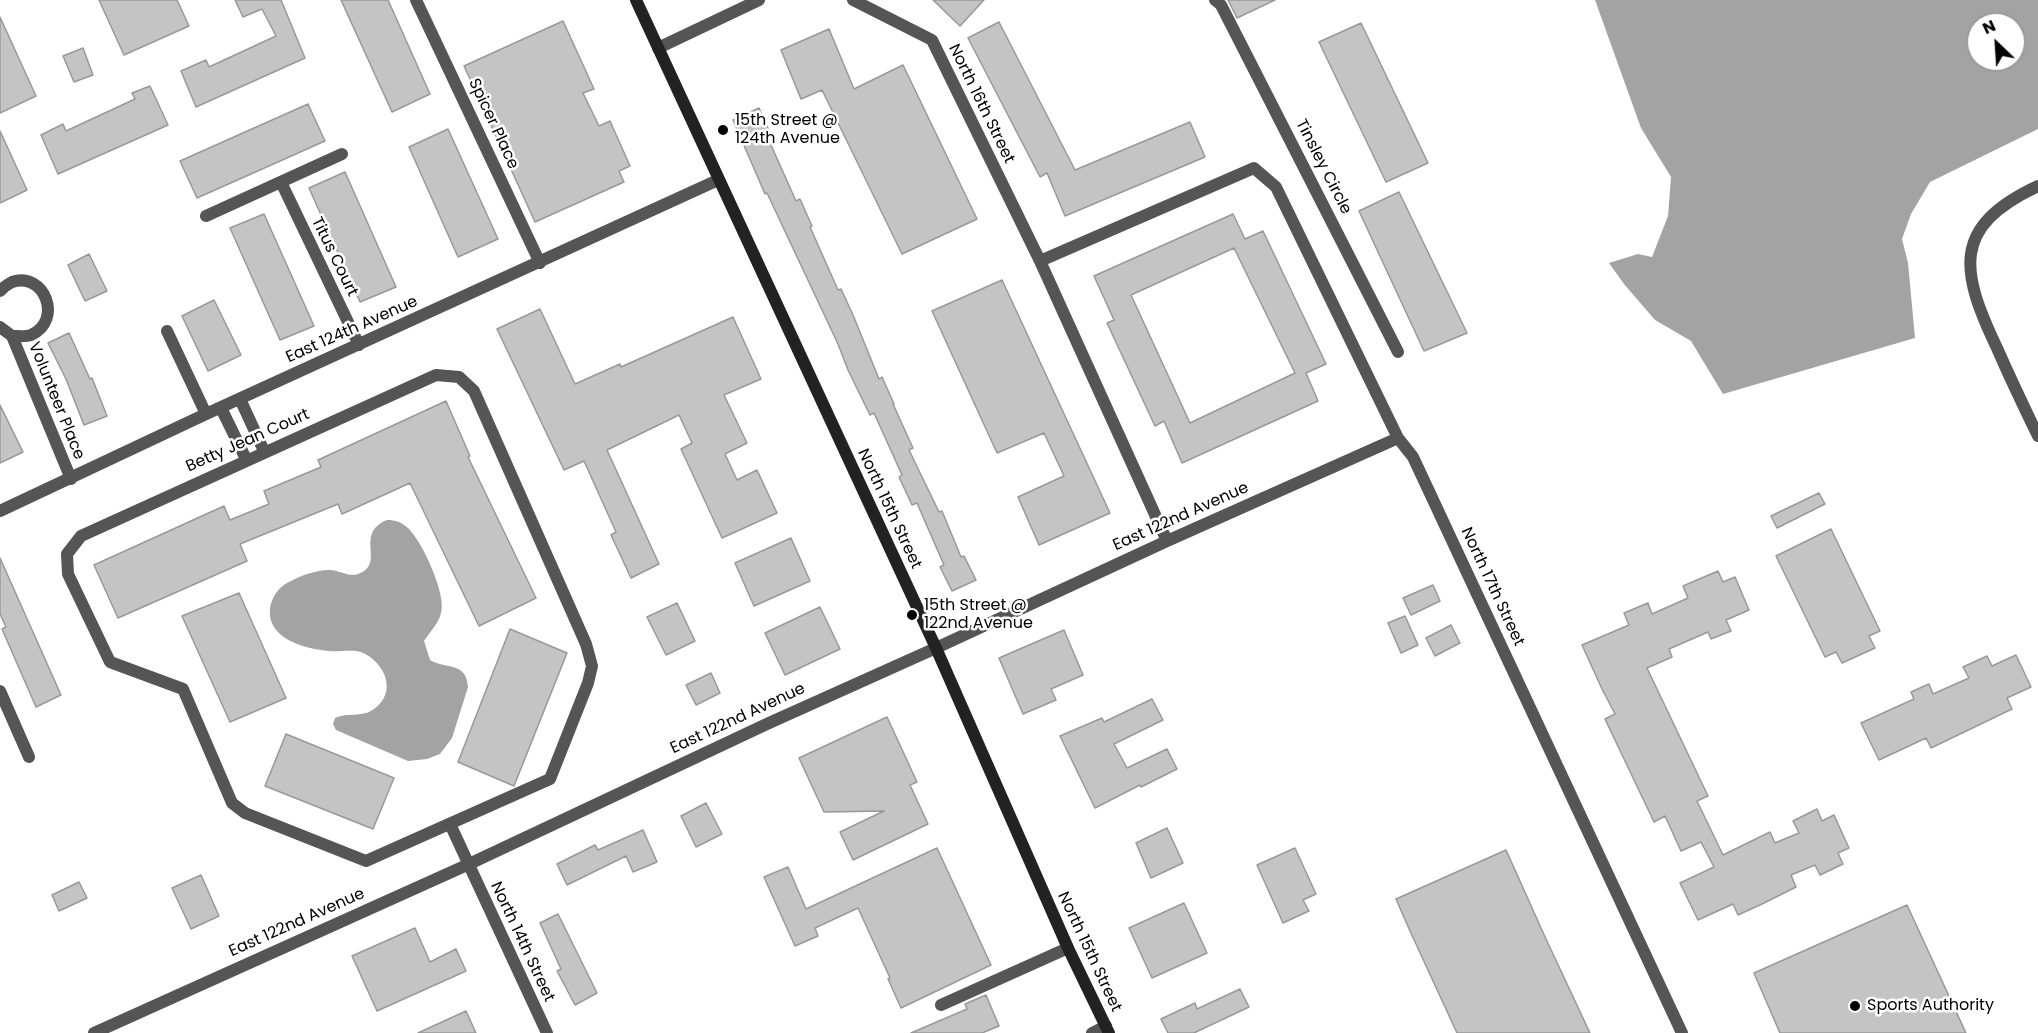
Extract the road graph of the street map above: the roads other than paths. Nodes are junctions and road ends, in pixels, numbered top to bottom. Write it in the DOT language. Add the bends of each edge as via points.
graph roads {
  1 [pos="416,0"];
  2 [pos="636,0"];
  3 [pos="759,0"];
  4 [pos="854,0"];
  5 [pos="1215,0"];
  6 [pos="658,48"];
  7 [pos="342,154"];
  8 [pos="718,180"];
  9 [pos="280,182"];
  10 [pos="2038,186"];
  11 [pos="206,216"];
  12 [pos="1040,261"];
  13 [pos="540,262"];
  14 [pos="0,291"];
  15 [pos="0,327"];
  16 [pos="167,331"];
  17 [pos="12,336"];
  18 [pos="359,345"];
  19 [pos="1398,352"];
  20 [pos="240,399"];
  21 [pos="221,408"];
  22 [pos="207,414"];
  23 [pos="2038,436"];
  24 [pos="1398,438"];
  25 [pos="264,451"];
  26 [pos="246,459"];
  27 [pos="71,479"];
  28 [pos="0,511"];
  29 [pos="1167,541"];
  30 [pos="936,648"];
  31 [pos="0,691"];
  32 [pos="29,757"];
  33 [pos="450,824"];
  34 [pos="467,865"];
  35 [pos="1068,948"];
  36 [pos="941,1005"];
  37 [pos="1108,1030"];
  38 [pos="94,1033"];
  39 [pos="547,1033"];
  40 [pos="1092,1033"];
  41 [pos="1682,1033"];
  1 -- 13 [label="street, Spicer Place"];
  2 -- 6 [label="street, North 15th Street"];
  3 -- 6 [label="street"];
  4 -- 12 [label="street, North 16th Street" via="932,40"];
  5 -- 19 [label="street, Tinsley Circle" via="1221,5"];
  6 -- 8 [label="street, North 15th Street"];
  7 -- 9 [label="street"];
  8 -- 13 [label="street, East 124th Avenue"];
  8 -- 30 [label="street, North 15th Street"];
  9 -- 11 [label="street"];
  9 -- 18 [label="street, Titus Court"];
  10 -- 23 [label="street" via="2007,202 1985,221 1973,245 1970,275 1980,311"];
  12 -- 24 [label="street, North 17th Street" via="1254,168 1276,187"];
  12 -- 29 [label="street, North 16th Street"];
  13 -- 18 [label="street, East 124th Avenue"];
  14 -- 17 [label="street, Volunteer Place" via="12,282 29,282 44,292 49,309 44,325 37,331 30,336"];
  15 -- 17 [label="street, Volunteer Place"];
  16 -- 22 [label="street"];
  17 -- 27 [label="street, Volunteer Place"];
  18 -- 20 [label="street, East 124th Avenue"];
  20 -- 21 [label="street, East 124th Avenue"];
  20 -- 25 [label="street"];
  21 -- 22 [label="street, East 124th Avenue"];
  21 -- 26 [label="street"];
  22 -- 27 [label="street, East 124th Avenue"];
  24 -- 29 [label="street, East 122nd Avenue"];
  24 -- 41 [label="street, North 17th Street" via="1413,457"];
  25 -- 26 [label="street, Betty Jean Court"];
  25 -- 33 [label="street, Betty Jean Court" via="436,375 459,377 474,391 586,644 592,666 550,779"];
  26 -- 33 [label="street, Betty Jean Court" via="81,536 67,554 68,574 110,662 183,689 232,803 245,813 366,861"];
  27 -- 28 [label="street, East 124th Avenue"];
  29 -- 30 [label="street, East 122nd Avenue"];
  30 -- 34 [label="street, East 122nd Avenue"];
  30 -- 35 [label="street, North 15th Street"];
  31 -- 32 [label="street"];
  33 -- 34 [label="street"];
  34 -- 38 [label="street, East 122nd Avenue"];
  34 -- 39 [label="street, North 14th Street"];
  35 -- 36 [label="street"];
  35 -- 37 [label="street, North 15th Street"];
  37 -- 40 [label="street"];
}
